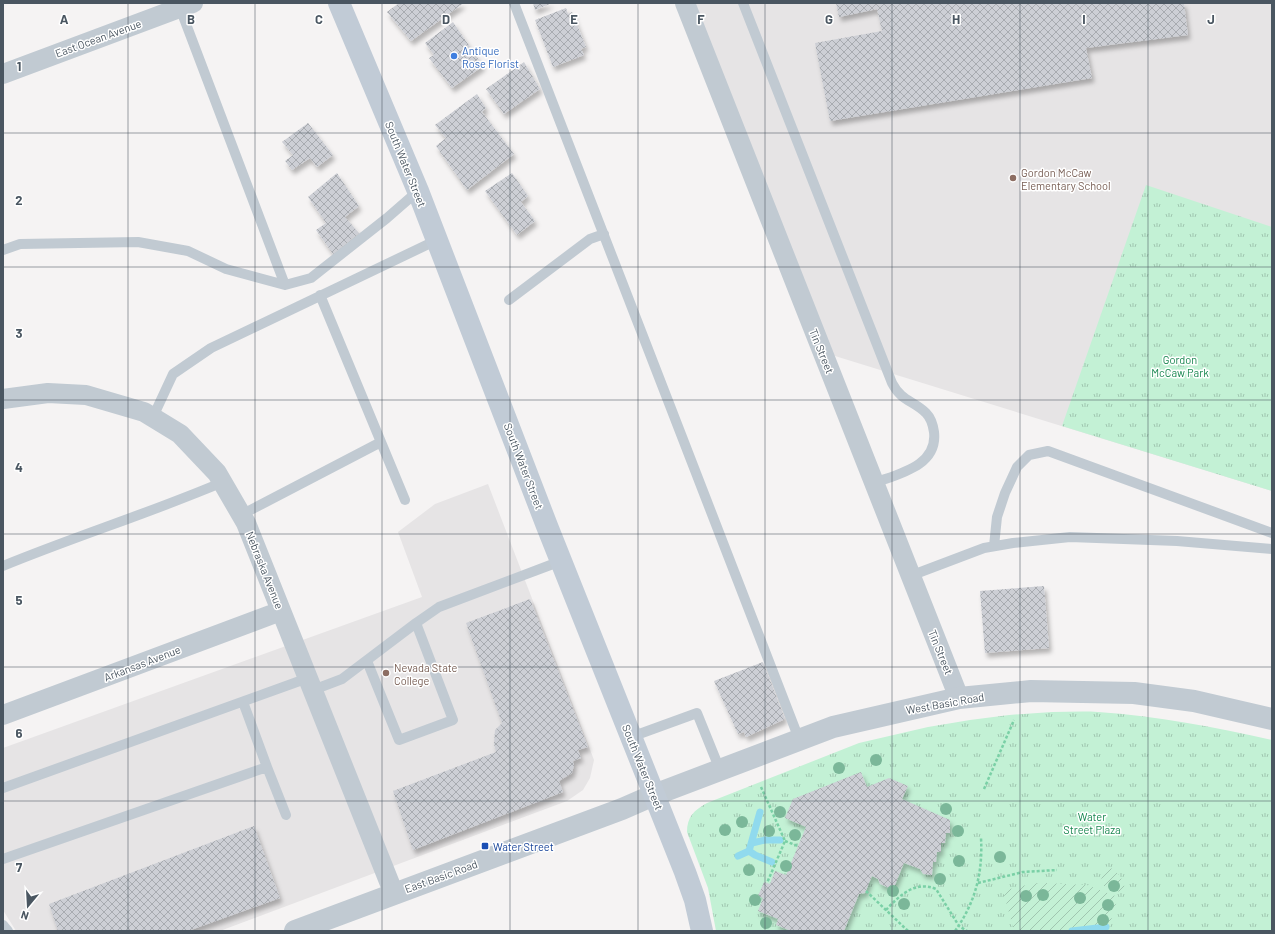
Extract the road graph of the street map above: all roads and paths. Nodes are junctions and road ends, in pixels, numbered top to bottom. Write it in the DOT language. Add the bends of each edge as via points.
graph roads {
  1 [pos="339,3"];
  2 [pos="514,3"];
  3 [pos="685,3"];
  4 [pos="743,3"];
  5 [pos="187,5"];
  6 [pos="3,74"];
  7 [pos="418,191"];
  8 [pos="604,234"];
  9 [pos="437,240"];
  10 [pos="3,250"];
  11 [pos="285,285"];
  12 [pos="320,295"];
  13 [pos="509,300"];
  14 [pos="3,399"];
  15 [pos="153,417"];
  16 [pos="381,442"];
  17 [pos="223,482"];
  18 [pos="874,483"];
  19 [pos="405,500"];
  20 [pos="241,515"];
  21 [pos="1272,533"];
  22 [pos="994,546"];
  23 [pos="1272,549"];
  24 [pos="561,561"];
  25 [pos="3,566"];
  26 [pos="910,576"];
  27 [pos="281,611"];
  28 [pos="416,623"];
  29 [pos="366,661"];
  30 [pos="310,684"];
  31 [pos="959,698"];
  32 [pos="243,702"];
  33 [pos="3,715"];
  34 [pos="1272,719"];
  35 [pos="1014,720"];
  36 [pos="631,737"];
  37 [pos="799,739"];
  38 [pos="267,767"];
  39 [pos="720,770"];
  40 [pos="761,787"];
  41 [pos="3,788"];
  42 [pos="984,789"];
  43 [pos="654,795"];
  44 [pos="286,815"];
  45 [pos="980,838"];
  46 [pos="785,842"];
  47 [pos="798,846"];
  48 [pos="3,859"];
  49 [pos="1057,870"];
  50 [pos="768,883"];
  51 [pos="978,883"];
  52 [pos="866,891"];
  53 [pos="394,894"];
  54 [pos="886,910"];
  55 [pos="3,925"];
  56 [pos="959,926"];
  57 [pos="8,931"];
  58 [pos="295,931"];
  59 [pos="702,931"];
  60 [pos="908,931"];
  61 [pos="955,931"];
  62 [pos="968,931"];
  1 -- 7 [label="main road, South Water Street"];
  2 -- 8 [label="lane"];
  3 -- 18 [label="street, Tin Street"];
  4 -- 18 [label="lane" via="892,383 900,396 929,416 933,425 934,445 920,464"];
  5 -- 6 [label="street, East Ocean Avenue"];
  5 -- 11 [label="lane"];
  7 -- 9 [label="main road, South Water Street"];
  7 -- 11 [label="lane" via="311,278"];
  8 -- 13 [label="lane" via="590,239"];
  8 -- 37 [label="lane"];
  9 -- 12 [label="lane"];
  9 -- 24 [label="main road, South Water Street"];
  10 -- 11 [label="lane" via="20,244 138,242 188,251 226,269"];
  12 -- 15 [label="lane" via="211,348 172,374"];
  12 -- 16 [label="lane"];
  14 -- 15 [label="street, Nebraska Avenue" via="48,393 86,395"];
  15 -- 17 [label="street, Nebraska Avenue" via="180,434"];
  16 -- 19 [label="lane"];
  16 -- 20 [label="lane"];
  17 -- 20 [label="street, Nebraska Avenue"];
  17 -- 25 [label="lane"];
  18 -- 26 [label="street, Tin Street"];
  20 -- 27 [label="street, Nebraska Avenue"];
  21 -- 22 [label="lane" via="1048,451 1029,455 1018,466 1005,493"];
  22 -- 23 [label="lane" via="1070,537 1177,541"];
  22 -- 26 [label="lane"];
  24 -- 28 [label="lane" via="439,607"];
  24 -- 36 [label="main road, South Water Street"];
  26 -- 31 [label="street, Tin Street"];
  27 -- 30 [label="street, Nebraska Avenue"];
  27 -- 33 [label="street, Arkansas Avenue"];
  28 -- 29 [label="lane"];
  28 -- 29 [label="lane" via="453,720 399,740"];
  29 -- 30 [label="lane" via="342,679"];
  30 -- 32 [label="lane"];
  30 -- 53 [label="street, Nebraska Avenue"];
  31 -- 34 [label="street, West Basic Road" via="1031,691 1134,693 1194,700"];
  31 -- 37 [label="street, West Basic Road" via="833,727"];
  32 -- 38 [label="lane"];
  32 -- 41 [label="lane"];
  35 -- 42 [label="path"];
  36 -- 39 [label="lane" via="697,713"];
  36 -- 43 [label="main road, South Water Street"];
  37 -- 39 [label="street, West Basic Road"];
  38 -- 44 [label="lane"];
  38 -- 48 [label="lane"];
  39 -- 43 [label="street, West Basic Road"];
  40 -- 46 [label="path"];
  43 -- 53 [label="street, East Basic Road"];
  43 -- 59 [label="main road, South Water Street" via="693,894"];
  45 -- 51 [label="path"];
  46 -- 47 [label="path"];
  46 -- 50 [label="path"];
  49 -- 51 [label="path" via="1023,872"];
  51 -- 56 [label="path" via="968,911"];
  52 -- 54 [label="path"];
  53 -- 58 [label="street, East Basic Road"];
  54 -- 56 [label="path" via="905,892 930,886 936,889"];
  54 -- 60 [label="path"];
  55 -- 57 [label="lane"];
  56 -- 61 [label="path"];
  56 -- 62 [label="path"];
}
